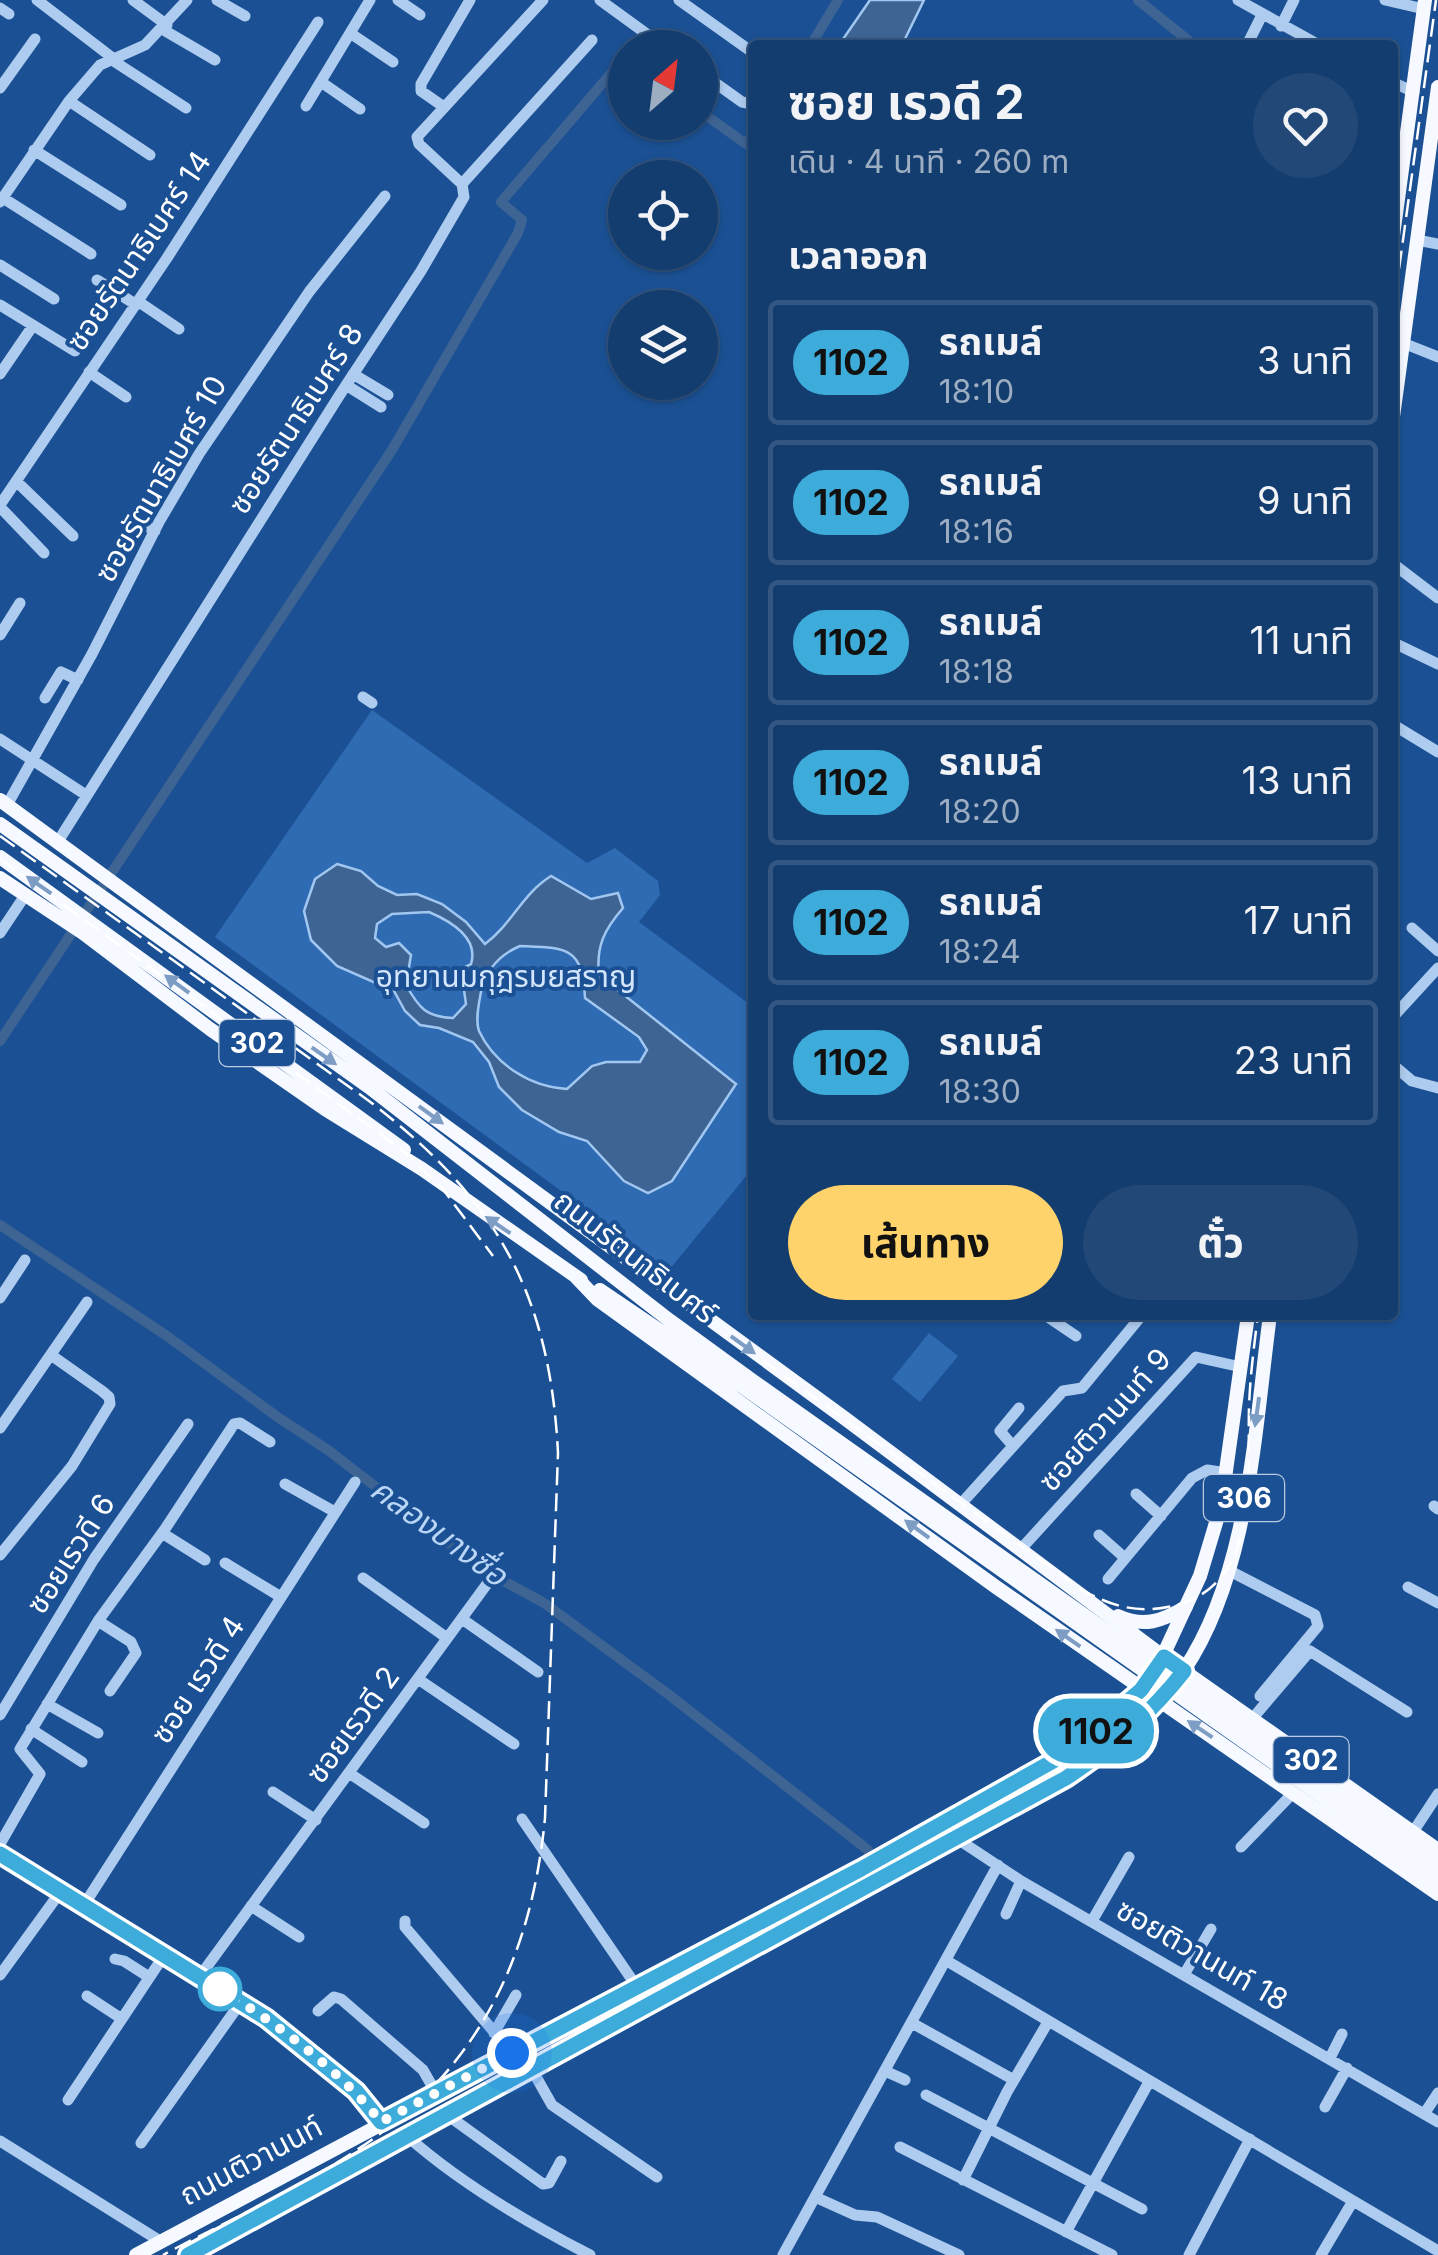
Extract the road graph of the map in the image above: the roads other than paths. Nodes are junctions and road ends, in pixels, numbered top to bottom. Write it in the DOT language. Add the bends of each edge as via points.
graph roads {
  1 [pos="38,0"];
  2 [pos="133,0"];
  3 [pos="187,0"];
  4 [pos="217,0"];
  5 [pos="370,0"];
  6 [pos="398,0"];
  7 [pos="470,0"];
  8 [pos="543,0"];
  9 [pos="600,0"];
  10 [pos="679,0"];
  11 [pos="1238,0"];
  12 [pos="1294,0"];
  13 [pos="1385,0"];
  14 [pos="1425,5"];
  15 [pos="420,15"];
  16 [pos="1262,15"];
  17 [pos="245,16"];
  18 [pos="318,22"];
  19 [pos="1281,26"];
  20 [pos="165,27"];
  21 [pos="641,30"];
  22 [pos="350,33"];
  23 [pos="35,39"];
  24 [pos="592,40"];
  25 [pos="1250,40"];
  26 [pos="1308,40"];
  27 [pos="748,49"];
  28 [pos="113,60"];
  29 [pos="214,60"];
  30 [pos="393,62"];
  31 [pos="321,82"];
  32 [pos="718,85"];
  33 [pos="1398,85"];
  34 [pos="1438,86"];
  35 [pos="0,88"];
  36 [pos="1414,92"];
  37 [pos="69,101"];
  38 [pos="748,103"];
  39 [pos="306,106"];
  40 [pos="444,107"];
  41 [pos="186,108"];
  42 [pos="360,109"];
  43 [pos="1399,146"];
  44 [pos="34,150"];
  45 [pos="1434,152"];
  46 [pos="150,155"];
  47 [pos="462,184"];
  48 [pos="386,196"];
  49 [pos="1,200"];
  50 [pos="121,205"];
  51 [pos="1417,240"];
  52 [pos="1438,244"];
  53 [pos="91,254"];
  54 [pos="0,265"];
  55 [pos="97,280"];
  56 [pos="54,299"];
  57 [pos="135,304"];
  58 [pos="0,305"];
  59 [pos="32,326"];
  60 [pos="179,329"];
  61 [pos="1404,343"];
  62 [pos="75,352"];
  63 [pos="1438,357"];
  64 [pos="89,372"];
  65 [pos="0,374"];
  66 [pos="350,380"];
  67 [pos="1398,384"];
  68 [pos="126,398"];
  69 [pos="385,401"];
  70 [pos="16,481"];
  71 [pos="0,506"];
  72 [pos="130,517"];
  73 [pos="155,531"];
  74 [pos="72,536"];
  75 [pos="44,553"];
  76 [pos="1398,568"];
  77 [pos="1438,598"];
  78 [pos="20,604"];
  79 [pos="0,635"];
  80 [pos="1398,645"];
  81 [pos="1438,664"];
  82 [pos="78,680"];
  83 [pos="45,698"];
  84 [pos="1398,728"];
  85 [pos="0,739"];
  86 [pos="1438,752"];
  87 [pos="34,759"];
  88 [pos="86,795"];
  89 [pos="2,806"];
  90 [pos="0,824"];
  91 [pos="61,845"];
  92 [pos="0,857"];
  93 [pos="80,859"];
  94 [pos="1,878"];
  95 [pos="26,894"];
  96 [pos="97,894"];
  97 [pos="80,922"];
  98 [pos="1412,928"];
  99 [pos="0,933"];
  100 [pos="1438,951"];
  101 [pos="1438,968"];
  102 [pos="1398,1011"];
  103 [pos="1398,1069"];
  104 [pos="1438,1088"];
  105 [pos="24,1260"];
  106 [pos="576,1277"];
  107 [pos="0,1298"];
  108 [pos="87,1302"];
  109 [pos="1052,1320"];
  110 [pos="1138,1320"];
  111 [pos="1248,1320"];
  112 [pos="1270,1320"];
  113 [pos="1076,1336"];
  114 [pos="51,1354"];
  115 [pos="1240,1368"];
  116 [pos="743,1381"];
  117 [pos="1019,1408"];
  118 [pos="188,1424"];
  119 [pos="0,1428"];
  120 [pos="270,1442"];
  121 [pos="1014,1446"];
  122 [pos="1227,1474"];
  123 [pos="355,1482"];
  124 [pos="285,1484"];
  125 [pos="1136,1494"];
  126 [pos="960,1505"];
  127 [pos="335,1512"];
  128 [pos="1161,1516"];
  129 [pos="162,1533"];
  130 [pos="1099,1535"];
  131 [pos="1021,1551"];
  132 [pos="0,1554"];
  133 [pos="1126,1558"];
  134 [pos="205,1560"];
  135 [pos="225,1563"];
  136 [pos="1228,1570"];
  137 [pos="495,1573"];
  138 [pos="363,1578"];
  139 [pos="1108,1578"];
  140 [pos="1068,1586"];
  141 [pos="996,1587"];
  142 [pos="1408,1587"];
  143 [pos="281,1597"];
  144 [pos="1086,1600"];
  145 [pos="1438,1603"];
  146 [pos="1187,1606"];
  147 [pos="462,1619"];
  148 [pos="98,1621"];
  149 [pos="447,1638"];
  150 [pos="1160,1665"];
  151 [pos="538,1672"];
  152 [pos="1179,1677"];
  153 [pos="418,1679"];
  154 [pos="1141,1690"];
  155 [pos="110,1691"];
  156 [pos="1260,1696"];
  157 [pos="1161,1698"];
  158 [pos="47,1704"];
  159 [pos="1407,1712"];
  160 [pos="0,1715"];
  161 [pos="1252,1719"];
  162 [pos="32,1729"];
  163 [pos="98,1733"];
  164 [pos="514,1744"];
  165 [pos="1241,1758"];
  166 [pos="82,1762"];
  167 [pos="349,1774"];
  168 [pos="273,1792"];
  169 [pos="1292,1793"];
  170 [pos="1438,1794"];
  171 [pos="522,1819"];
  172 [pos="316,1820"];
  173 [pos="424,1824"];
  174 [pos="1413,1832"];
  175 [pos="956,1838"];
  176 [pos="0,1844"];
  177 [pos="1241,1847"];
  178 [pos="1438,1850"];
  179 [pos="0,1854"];
  180 [pos="1129,1857"];
  181 [pos="1438,1864"];
  182 [pos="998,1865"];
  183 [pos="1438,1879"];
  184 [pos="1021,1880"];
  185 [pos="62,1891"];
  186 [pos="1438,1894"];
  187 [pos="84,1905"];
  188 [pos="252,1906"];
  189 [pos="1006,1914"];
  190 [pos="1092,1920"];
  191 [pos="404,1921"];
  192 [pos="1211,1928"];
  193 [pos="299,1936"];
  194 [pos="164,1954"];
  195 [pos="115,1959"];
  196 [pos="946,1961"];
  197 [pos="1185,1972"];
  198 [pos="0,1975"];
  199 [pos="200,1976"];
  200 [pos="149,1978"];
  201 [pos="637,1987"];
  202 [pos="516,1995"];
  203 [pos="87,1996"];
  204 [pos="241,2002"];
  205 [pos="318,2011"];
  206 [pos="122,2019"];
  207 [pos="1048,2022"];
  208 [pos="912,2023"];
  209 [pos="494,2033"];
  210 [pos="1342,2034"];
  211 [pos="512,2053"];
  212 [pos="1330,2058"];
  213 [pos="531,2068"];
  214 [pos="1346,2068"];
  215 [pos="886,2071"];
  216 [pos="905,2080"];
  217 [pos="1014,2080"];
  218 [pos="1149,2082"];
  219 [pos="436,2093"];
  220 [pos="1438,2093"];
  221 [pos="926,2095"];
  222 [pos="68,2100"];
  223 [pos="1326,2107"];
  224 [pos="446,2114"];
  225 [pos="1424,2114"];
  226 [pos="1438,2122"];
  227 [pos="374,2126"];
  228 [pos="989,2128"];
  229 [pos="407,2136"];
  230 [pos="1250,2139"];
  231 [pos="0,2141"];
  232 [pos="141,2143"];
  233 [pos="900,2148"];
  234 [pos="369,2156"];
  235 [pos="561,2161"];
  236 [pos="657,2177"];
  237 [pos="963,2180"];
  238 [pos="1093,2183"];
  239 [pos="815,2197"];
  240 [pos="1353,2200"];
  241 [pos="1142,2209"];
  242 [pos="1066,2232"];
  243 [pos="1418,2239"];
  244 [pos="160,2241"];
  245 [pos="1438,2251"];
  246 [pos="136,2255"];
  247 [pos="188,2255"];
  248 [pos="590,2255"];
  249 [pos="783,2255"];
  250 [pos="960,2255"];
  251 [pos="1112,2255"];
  252 [pos="1189,2255"];
  253 [pos="1321,2255"];
  254 [pos="1411,2255"];
  1 -- 28 [label="street"];
  2 -- 20 [label="street"];
  3 -- 20 [label="street"];
  4 -- 17 [label="street"];
  5 -- 22 [label="street"];
  6 -- 15 [label="street"];
  7 -- 40 [label="street" via="420,84"];
  8 -- 40 [label="street"];
  9 -- 21 [label="street"];
  10 -- 27 [label="street"];
  11 -- 16 [label="street"];
  12 -- 19 [label="street"];
  13 -- 14 [label="street"];
  14 -- 36 [label="main road"];
  16 -- 19 [label="street"];
  16 -- 25 [label="street"];
  18 -- 57 [label="street, ซอยรัตนาธิเบศร์ 14"];
  19 -- 26 [label="street"];
  20 -- 28 [label="street" via="146,45"];
  20 -- 29 [label="street"];
  22 -- 30 [label="street"];
  22 -- 31 [label="street"];
  23 -- 35 [label="street"];
  24 -- 47 [label="street, ซอยรัตนาธิเบศร์ 8"];
  28 -- 37 [label="street" via="100,64"];
  28 -- 41 [label="street"];
  31 -- 39 [label="street"];
  31 -- 42 [label="street"];
  32 -- 38 [label="street"];
  33 -- 36 [label="street"];
  34 -- 45 [label="main road"];
  36 -- 43 [label="main road"];
  37 -- 44 [label="street"];
  37 -- 46 [label="street"];
  40 -- 47 [label="street" via="417,137"];
  44 -- 49 [label="street"];
  44 -- 50 [label="street"];
  45 -- 51 [label="main road"];
  47 -- 66 [label="street, ซอยรัตนาธิเบศร์ 8" via="464,198"];
  48 -- 73 [label="street, ซอยรัตนาธิเบศร์ 10" via="309,292"];
  49 -- 53 [label="street"];
  51 -- 52 [label="street"];
  51 -- 61 [label="main road"];
  54 -- 56 [label="street"];
  55 -- 57 [label="street"];
  57 -- 60 [label="street"];
  57 -- 64 [label="street, ซอยรัตนาธิเบศร์ 14"];
  58 -- 59 [label="street"];
  59 -- 62 [label="street"];
  59 -- 65 [label="street"];
  61 -- 63 [label="street"];
  61 -- 67 [label="main road"];
  64 -- 68 [label="street"];
  64 -- 70 [label="street, ซอยรัตนาธิเบศร์ 14"];
  66 -- 69 [label="street"];
  66 -- 88 [label="street, ซอยรัตนาธิเบศร์ 8"];
  70 -- 71 [label="street, ซอยรัตนาธิเบศร์ 14"];
  70 -- 74 [label="street"];
  71 -- 75 [label="street"];
  72 -- 73 [label="street"];
  73 -- 82 [label="street, ซอยรัตนาธิเบศร์ 10"];
  76 -- 77 [label="street"];
  78 -- 79 [label="street"];
  80 -- 81 [label="street"];
  82 -- 83 [label="street" via="61,672"];
  82 -- 87 [label="street, ซอยรัตนาธิเบศร์ 10"];
  84 -- 86 [label="street"];
  85 -- 87 [label="street"];
  87 -- 88 [label="street"];
  87 -- 89 [label="street, ซอยรัตนาธิเบศร์ 10"];
  88 -- 91 [label="street, ซอยรัตนาธิเบศร์ 8"];
  89 -- 91 [label="main road, ถนนรัตนาธิเบศร์ / 302"];
  90 -- 96 [label="main road, ถนนรัตนาธิเบศร์ / 302"];
  91 -- 93 [label="main road, ถนนรัตนาธิเบศร์ / 302"];
  97 -- 92 [label="main road, ถนนรัตนาธิเบศร์ / 302, one-way"];
  93 -- 96 [label="main road"];
  93 -- 126 [label="main road, ถนนรัตนาธิเบศร์ / 302, one-way"];
  94 -- 95 [label="main road, ถนนรัตนาธิเบศร์ / 302"];
  95 -- 97 [label="main road, ถนนรัตนาธิเบศร์ / 302"];
  95 -- 99 [label="street"];
  96 -- 116 [label="main road, ถนนรัตนาธิเบศร์ / 302, one-way" via="369,1087"];
  106 -- 97 [label="main road, ถนนรัตนาธิเบศร์ / 302, one-way" via="210,1030"];
  98 -- 100 [label="street"];
  101 -- 102 [label="street"];
  103 -- 104 [label="street"];
  105 -- 107 [label="street"];
  106 -- 116 [label="main road, ถนนรัตนาธิเบศร์"];
  141 -- 106 [label="main road, ถนนรัตนาธิเบศร์ / 302, one-way" via="610,1309"];
  108 -- 114 [label="street"];
  109 -- 113 [label="street"];
  110 -- 121 [label="street" via="1082,1388 1065,1390"];
  111 -- 115 [label="main road, ถนนติวานนท์ / 306"];
  112 -- 136 [label="main road, ถนนติวานนท์ / 306, one-way"];
  114 -- 119 [label="street"];
  114 -- 132 [label="street" via="102,1390 110,1404 72,1466"];
  115 -- 122 [label="main road, ถนนติวานนท์ / 306"];
  115 -- 131 [label="street, ซอยติวานนท์ 9" via="1196,1357"];
  116 -- 181 [label="main road, ถนนรัตนาธิเบศร์, bridge"];
  116 -- 183 [label="main road, ถนนรัตนาธิเบศร์, bridge"];
  117 -- 121 [label="street" via="1000,1431"];
  118 -- 160 [label="street, ซอยเรวดี 6" via="94,1558"];
  120 -- 129 [label="street" via="234,1424"];
  121 -- 126 [label="street"];
  122 -- 128 [label="street" via="1199,1472"];
  122 -- 146 [label="main road, ถนนติวานนท์ / 306" via="1214,1536"];
  123 -- 127 [label="street, ซอย เรวดี 4"];
  124 -- 127 [label="street"];
  125 -- 128 [label="street"];
  126 -- 131 [label="main road, ถนนรัตนาธิเบศร์"];
  127 -- 143 [label="street, ซอย เรวดี 4"];
  128 -- 133 [label="street"];
  129 -- 134 [label="street"];
  129 -- 148 [label="street"];
  130 -- 133 [label="street"];
  131 -- 140 [label="main road, ถนนรัตนาธิเบศร์"];
  131 -- 141 [label="main road" via="1031,1566 1028,1581 1016,1590"];
  133 -- 139 [label="street"];
  135 -- 143 [label="street"];
  136 -- 152 [label="main road, ถนนติวานนท์ / 306" via="1198,1648"];
  136 -- 156 [label="street" via="1315,1615 1318,1626"];
  137 -- 147 [label="street, ซอยเรวดี 2"];
  138 -- 149 [label="street"];
  140 -- 144 [label="main road, ถนนรัตนาธิเบศร์"];
  140 -- 150 [label="main road" via="1083,1620 1147,1666"];
  154 -- 141 [label="main road, ถนนรัตนาธิเบศร์ / 302, one-way"];
  142 -- 145 [label="street"];
  143 -- 187 [label="street, ซอย เรวดี 4"];
  144 -- 146 [label="main road" via="1140,1623"];
  144 -- 150 [label="main road, ถนนรัตนาธิเบศร์"];
  146 -- 150 [label="main road, ถนนติวานนท์ / 306"];
  147 -- 149 [label="street, ซอยเรวดี 2"];
  147 -- 151 [label="street"];
  148 -- 155 [label="street" via="131,1642 136,1653"];
  148 -- 158 [label="street"];
  149 -- 153 [label="street, ซอยเรวดี 2"];
  150 -- 152 [label="main road"];
  150 -- 154 [label="main road, ถนนติวานนท์ / 306"];
  150 -- 157 [label="main road"];
  152 -- 157 [label="main road, ถนนติวานนท์ / 306"];
  152 -- 161 [label="main road, 302"];
  152 -- 165 [label="main road" via="1231,1730"];
  153 -- 164 [label="street"];
  153 -- 167 [label="street, ซอยเรวดี 2"];
  154 -- 157 [label="main road, ถนนรัตนาธิเบศร์ / 302"];
  154 -- 201 [label="main road, ถนนติวานนท์ / 306" via="1064,1755"];
  165 -- 157 [label="main road, 302, one-way"];
  157 -- 175 [label="main road, ถนนติวานนท์ / 306" via="1096,1758"];
  158 -- 162 [label="street"];
  158 -- 163 [label="street"];
  159 -- 161 [label="street" via="1310,1652"];
  161 -- 174 [label="main road, 302"];
  162 -- 166 [label="street"];
  162 -- 176 [label="street" via="20,1753 40,1774"];
  165 -- 169 [label="main road, 302"];
  167 -- 172 [label="street, ซอยเรวดี 2"];
  167 -- 173 [label="street"];
  168 -- 172 [label="street"];
  169 -- 177 [label="street"];
  169 -- 186 [label="main road, 302"];
  170 -- 174 [label="street"];
  171 -- 201 [label="street"];
  172 -- 188 [label="street, ซอยเรวดี 2"];
  174 -- 178 [label="main road, 302"];
  175 -- 182 [label="street, ซอยติวานนท์ 18"];
  175 -- 213 [label="main road, ถนนติวานนท์ / 306"];
  179 -- 185 [label="street"];
  180 -- 190 [label="street"];
  182 -- 184 [label="street, ซอยติวานนท์ 18"];
  182 -- 196 [label="street"];
  184 -- 189 [label="street"];
  184 -- 190 [label="street, ซอยติวานนท์ 18"];
  185 -- 187 [label="street"];
  185 -- 198 [label="street"];
  187 -- 194 [label="street"];
  188 -- 193 [label="street"];
  188 -- 199 [label="street, ซอยเรวดี 2"];
  190 -- 197 [label="street, ซอยติวานนท์ 18"];
  191 -- 209 [label="street"];
  192 -- 197 [label="street"];
  194 -- 199 [label="street"];
  194 -- 200 [label="street"];
  195 -- 200 [label="street"];
  196 -- 207 [label="street"];
  196 -- 208 [label="street"];
  197 -- 212 [label="street, ซอยติวานนท์ 18"];
  199 -- 204 [label="street"];
  200 -- 206 [label="street"];
  201 -- 211 [label="main road, ถนนติวานนท์ / 306"];
  202 -- 209 [label="street"];
  203 -- 206 [label="street"];
  204 -- 227 [label="street" via="356,2091"];
  204 -- 232 [label="street"];
  205 -- 219 [label="street" via="334,1997 340,2000 423,2070"];
  206 -- 222 [label="street"];
  207 -- 217 [label="street"];
  207 -- 218 [label="street"];
  208 -- 215 [label="street"];
  208 -- 217 [label="street"];
  209 -- 211 [label="street"];
  210 -- 212 [label="street"];
  211 -- 219 [label="main road, ถนนติวานนท์ / 306"];
  212 -- 214 [label="street, ซอยติวานนท์ 18"];
  213 -- 224 [label="main road, ถนนติวานนท์ / 306"];
  213 -- 236 [label="street" via="552,2105"];
  214 -- 223 [label="street"];
  214 -- 225 [label="street, ซอยติวานนท์ 18"];
  215 -- 216 [label="street"];
  215 -- 239 [label="street"];
  217 -- 228 [label="street"];
  218 -- 230 [label="street"];
  218 -- 238 [label="street"];
  219 -- 227 [label="main road, ถนนติวานนท์ / 306"];
  220 -- 225 [label="street"];
  221 -- 228 [label="street"];
  224 -- 229 [label="main road, ถนนติวานนท์ / 306"];
  224 -- 235 [label="street" via="542,2184 550,2183"];
  225 -- 226 [label="street, ซอยติวานนท์ 18"];
  227 -- 234 [label="main road"];
  227 -- 244 [label="main road, ถนนติวานนท์ / 306"];
  228 -- 237 [label="street"];
  228 -- 238 [label="street"];
  229 -- 234 [label="main road, ถนนติวานนท์ / 306"];
  229 -- 248 [label="street" via="535,2227"];
  230 -- 240 [label="street"];
  230 -- 252 [label="street"];
  231 -- 244 [label="street"];
  233 -- 237 [label="street"];
  234 -- 247 [label="main road, ถนนติวานนท์ / 306"];
  237 -- 242 [label="street"];
  238 -- 241 [label="street"];
  238 -- 242 [label="street"];
  239 -- 249 [label="street"];
  239 -- 250 [label="street"];
  240 -- 243 [label="street"];
  240 -- 253 [label="street"];
  242 -- 251 [label="street"];
  243 -- 245 [label="street"];
  243 -- 254 [label="street"];
  244 -- 246 [label="main road, ถนนติวานนท์ / 306"];
}
